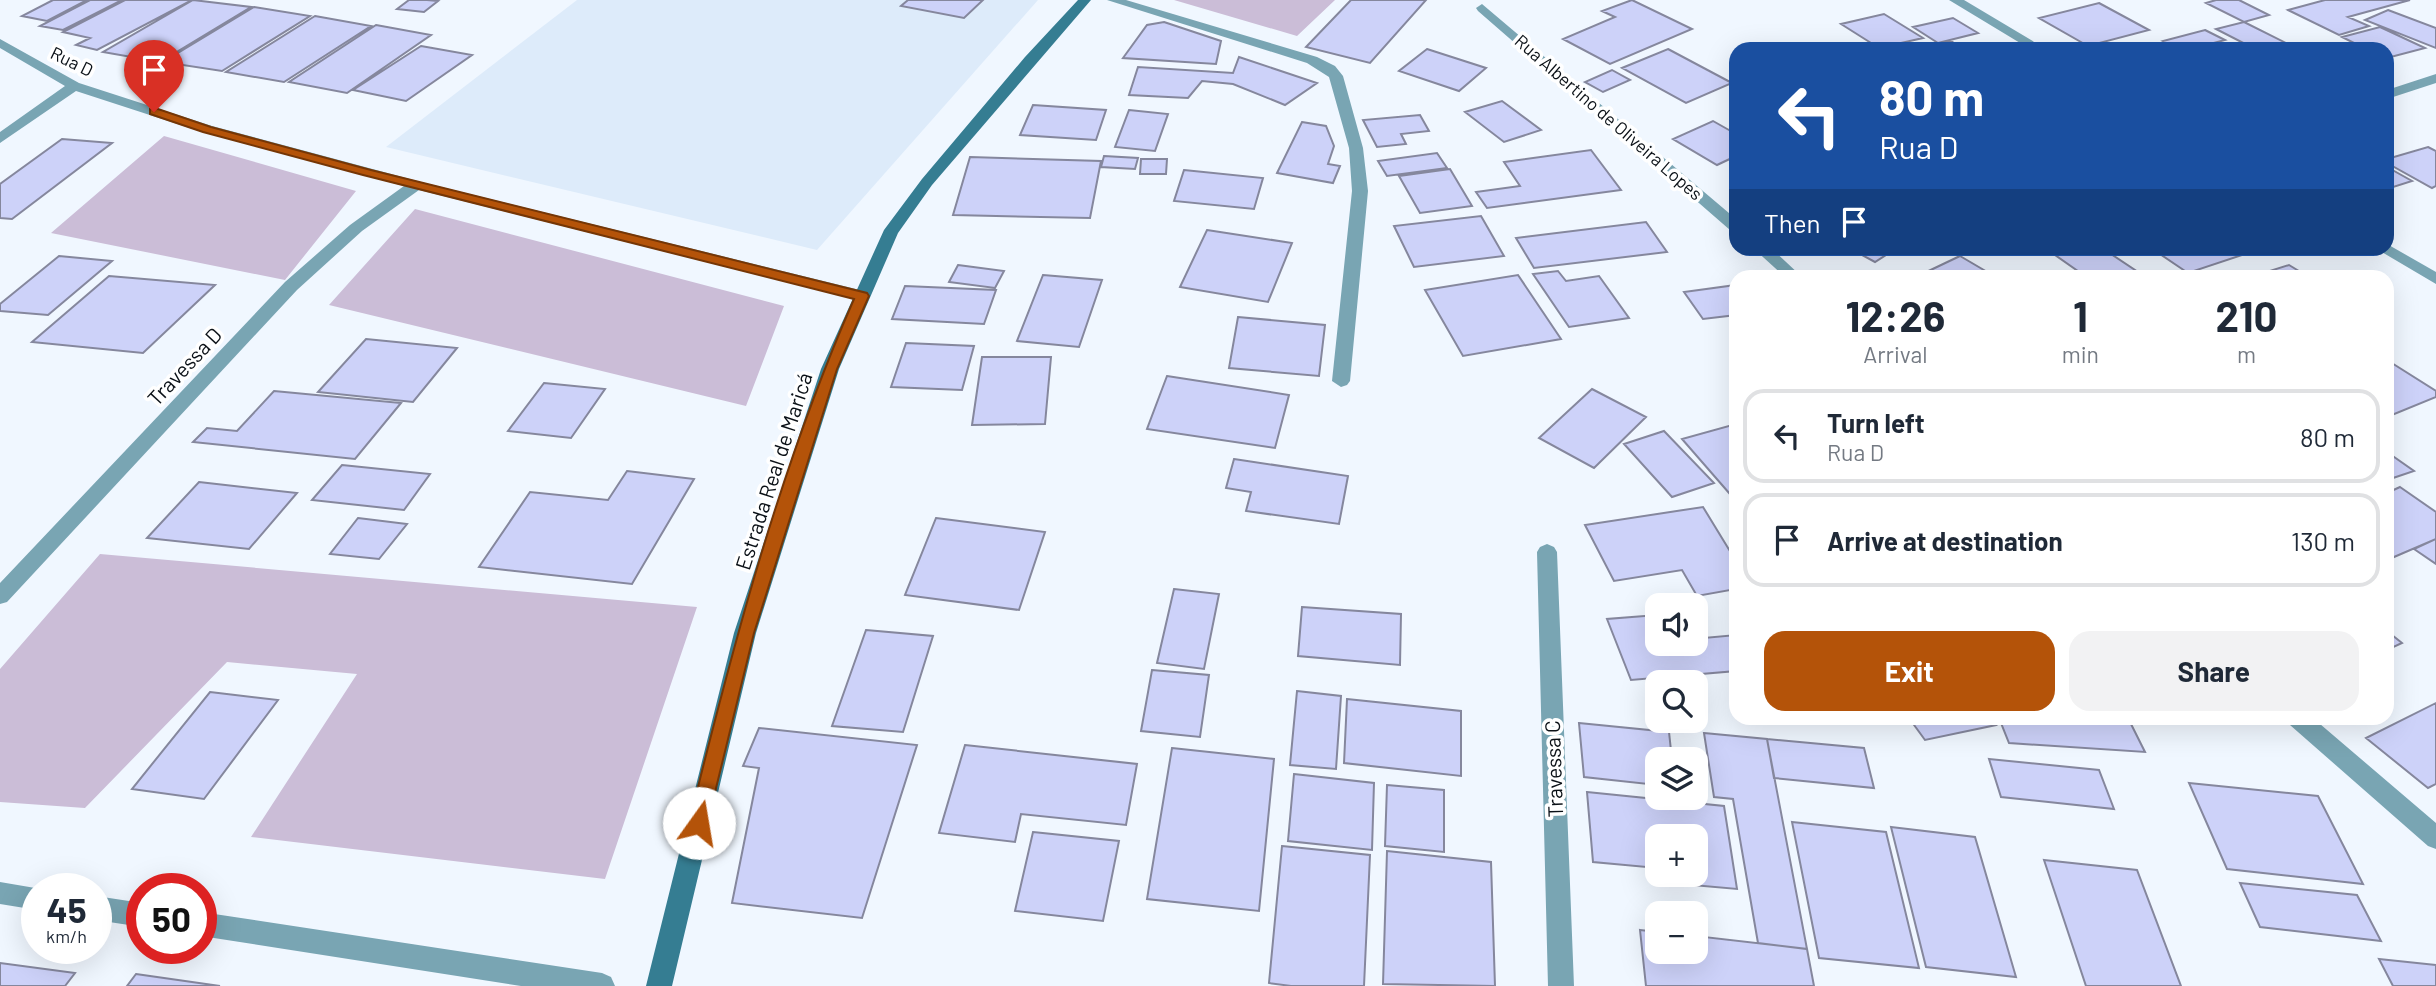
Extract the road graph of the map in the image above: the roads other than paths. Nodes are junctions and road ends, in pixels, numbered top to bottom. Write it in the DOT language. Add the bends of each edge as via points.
graph roads {
  1 [pos="1085,0"];
  2 [pos="1113,0"];
  3 [pos="1955,0"];
  4 [pos="1482,8"];
  5 [pos="2027,42"];
  6 [pos="0,43"];
  7 [pos="2436,78"];
  8 [pos="74,86"];
  9 [pos="2394,93"];
  10 [pos="0,139"];
  11 [pos="416,185"];
  12 [pos="1729,221"];
  13 [pos="2394,254"];
  14 [pos="1770,256"];
  15 [pos="1786,270"];
  16 [pos="2436,279"];
  17 [pos="862,296"];
  18 [pos="1341,382"];
  19 [pos="1547,552"];
  20 [pos="0,596"];
  21 [pos="2306,725"];
  22 [pos="2436,838"];
  23 [pos="0,893"];
  24 [pos="21,896"];
  25 [pos="217,926"];
  26 [pos="602,986"];
  27 [pos="659,986"];
  28 [pos="1561,986"];
  1 -- 17 [label="main road, Estrada Real de Maricá" via="928,182 890,233"];
  2 -- 18 [label="street" via="1312,60 1336,76 1356,148 1360,191"];
  3 -- 5 [label="street"];
  4 -- 12 [label="street, Rua Albertino de Oliveira Lopes"];
  6 -- 8 [label="street, Rua D"];
  7 -- 9 [label="street"];
  8 -- 10 [label="street"];
  8 -- 11 [label="street, Rua D" via="207,129"];
  11 -- 17 [label="street, Rua D"];
  11 -- 20 [label="street, Travessa D" via="356,228 291,286"];
  13 -- 16 [label="street"];
  14 -- 15 [label="street"];
  17 -- 27 [label="main road, Estrada Real de Maricá" via="830,369 745,633"];
  19 -- 28 [label="street, Travessa C"];
  21 -- 22 [label="street"];
  23 -- 24 [label="street"];
  25 -- 26 [label="street"];
}
